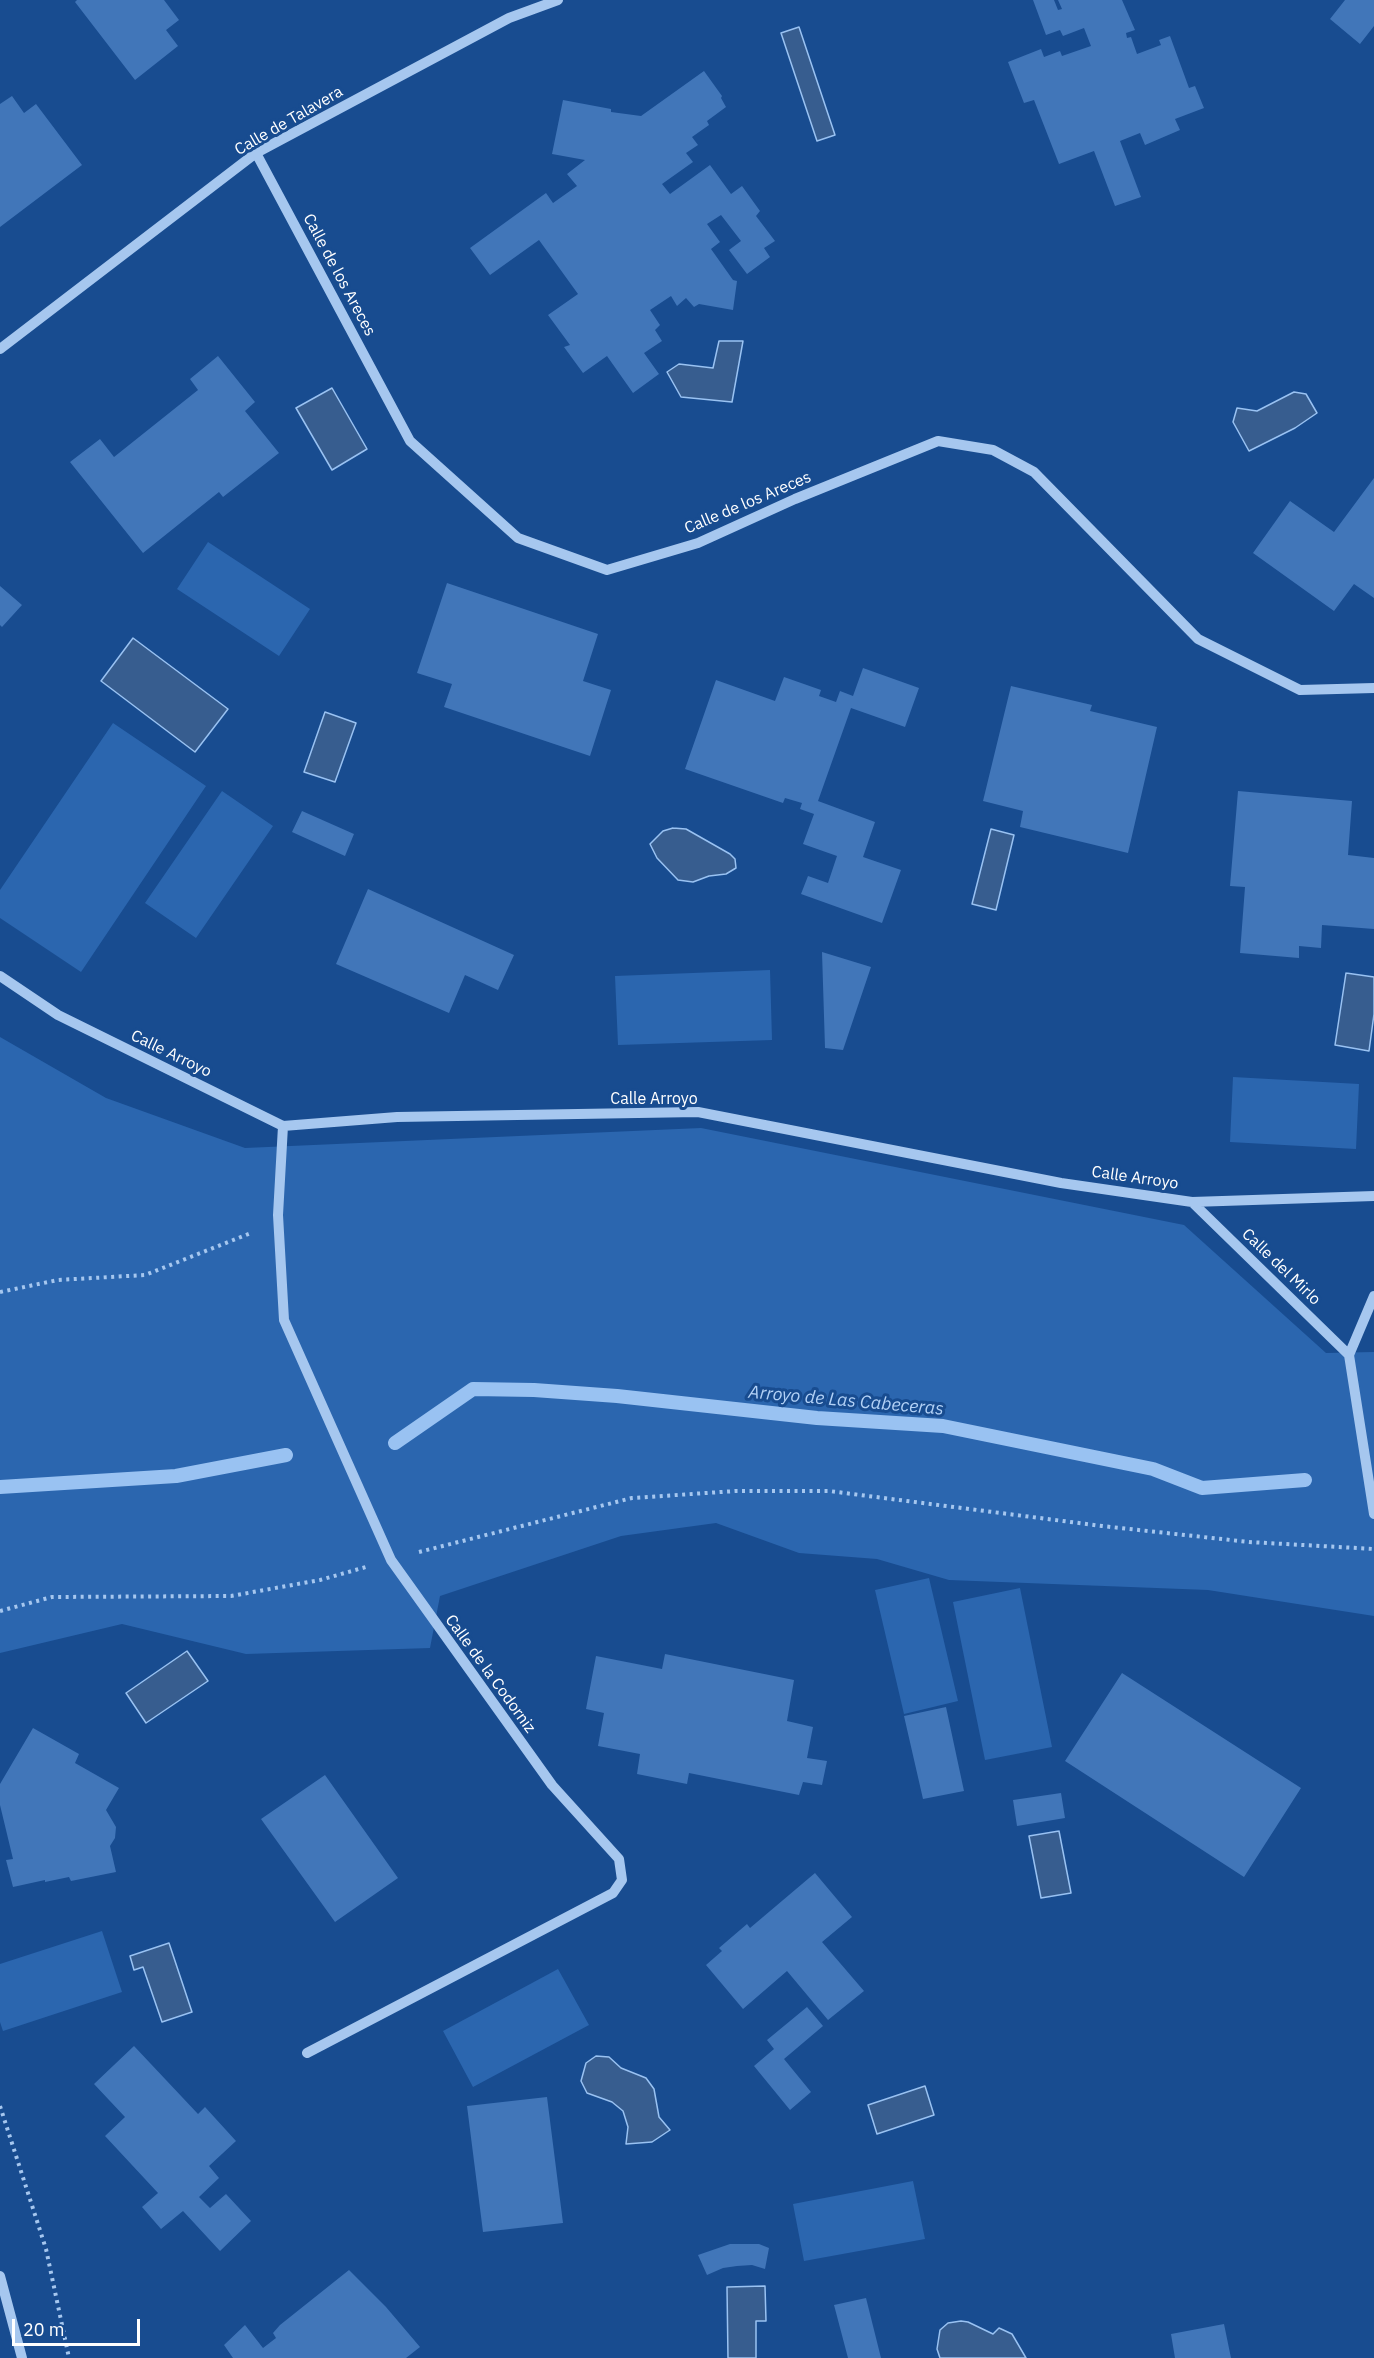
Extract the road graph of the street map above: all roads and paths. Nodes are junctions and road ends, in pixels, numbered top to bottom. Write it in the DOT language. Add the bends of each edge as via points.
graph roads {
  1 [pos="558,0"];
  2 [pos="256,153"];
  3 [pos="0,349"];
  4 [pos="1374,688"];
  5 [pos="0,976"];
  6 [pos="283,1126"];
  7 [pos="1374,1196"];
  8 [pos="1192,1202"];
  9 [pos="279,1225"];
  10 [pos="0,1292"];
  11 [pos="1374,1296"];
  12 [pos="1349,1354"];
  13 [pos="1374,1514"];
  14 [pos="1374,1549"];
  15 [pos="391,1560"];
  16 [pos="0,1611"];
  17 [pos="307,2053"];
  18 [pos="0,2106"];
  19 [pos="0,2276"];
  20 [pos="22,2358"];
  21 [pos="69,2358"];
  1 -- 2 [label="street, Calle de Talavera" via="510,18"];
  2 -- 3 [label="street, Calle de Talavera"];
  2 -- 4 [label="street, Calle de los Areces" via="410,441 518,538 607,570 698,543 938,441 982,448 1034,472 1198,639 1300,690"];
  5 -- 6 [label="street, Calle Arroyo" via="58,1015"];
  6 -- 8 [label="street, Calle Arroyo" via="398,1117 698,1112 1061,1183"];
  6 -- 9 [label="street, Calle de la Codorniz"];
  7 -- 8 [label="street, Calle Arroyo"];
  8 -- 12 [label="street, Calle del Mirlo"];
  9 -- 10 [label="path" via="229,1240 145,1275 58,1280"];
  9 -- 15 [label="street, Calle de la Codorniz" via="284,1320"];
  11 -- 12 [label="street"];
  12 -- 13 [label="street"];
  14 -- 15 [label="path" via="1124,1529 829,1491 735,1491 632,1498"];
  15 -- 16 [label="path" via="320,1580 231,1596 52,1597"];
  15 -- 17 [label="street, Calle de la Codorniz" via="552,1785 619,1859 621,1880 614,1893"];
  18 -- 21 [label="path" via="46,2249"];
  19 -- 20 [label="street"];
}
